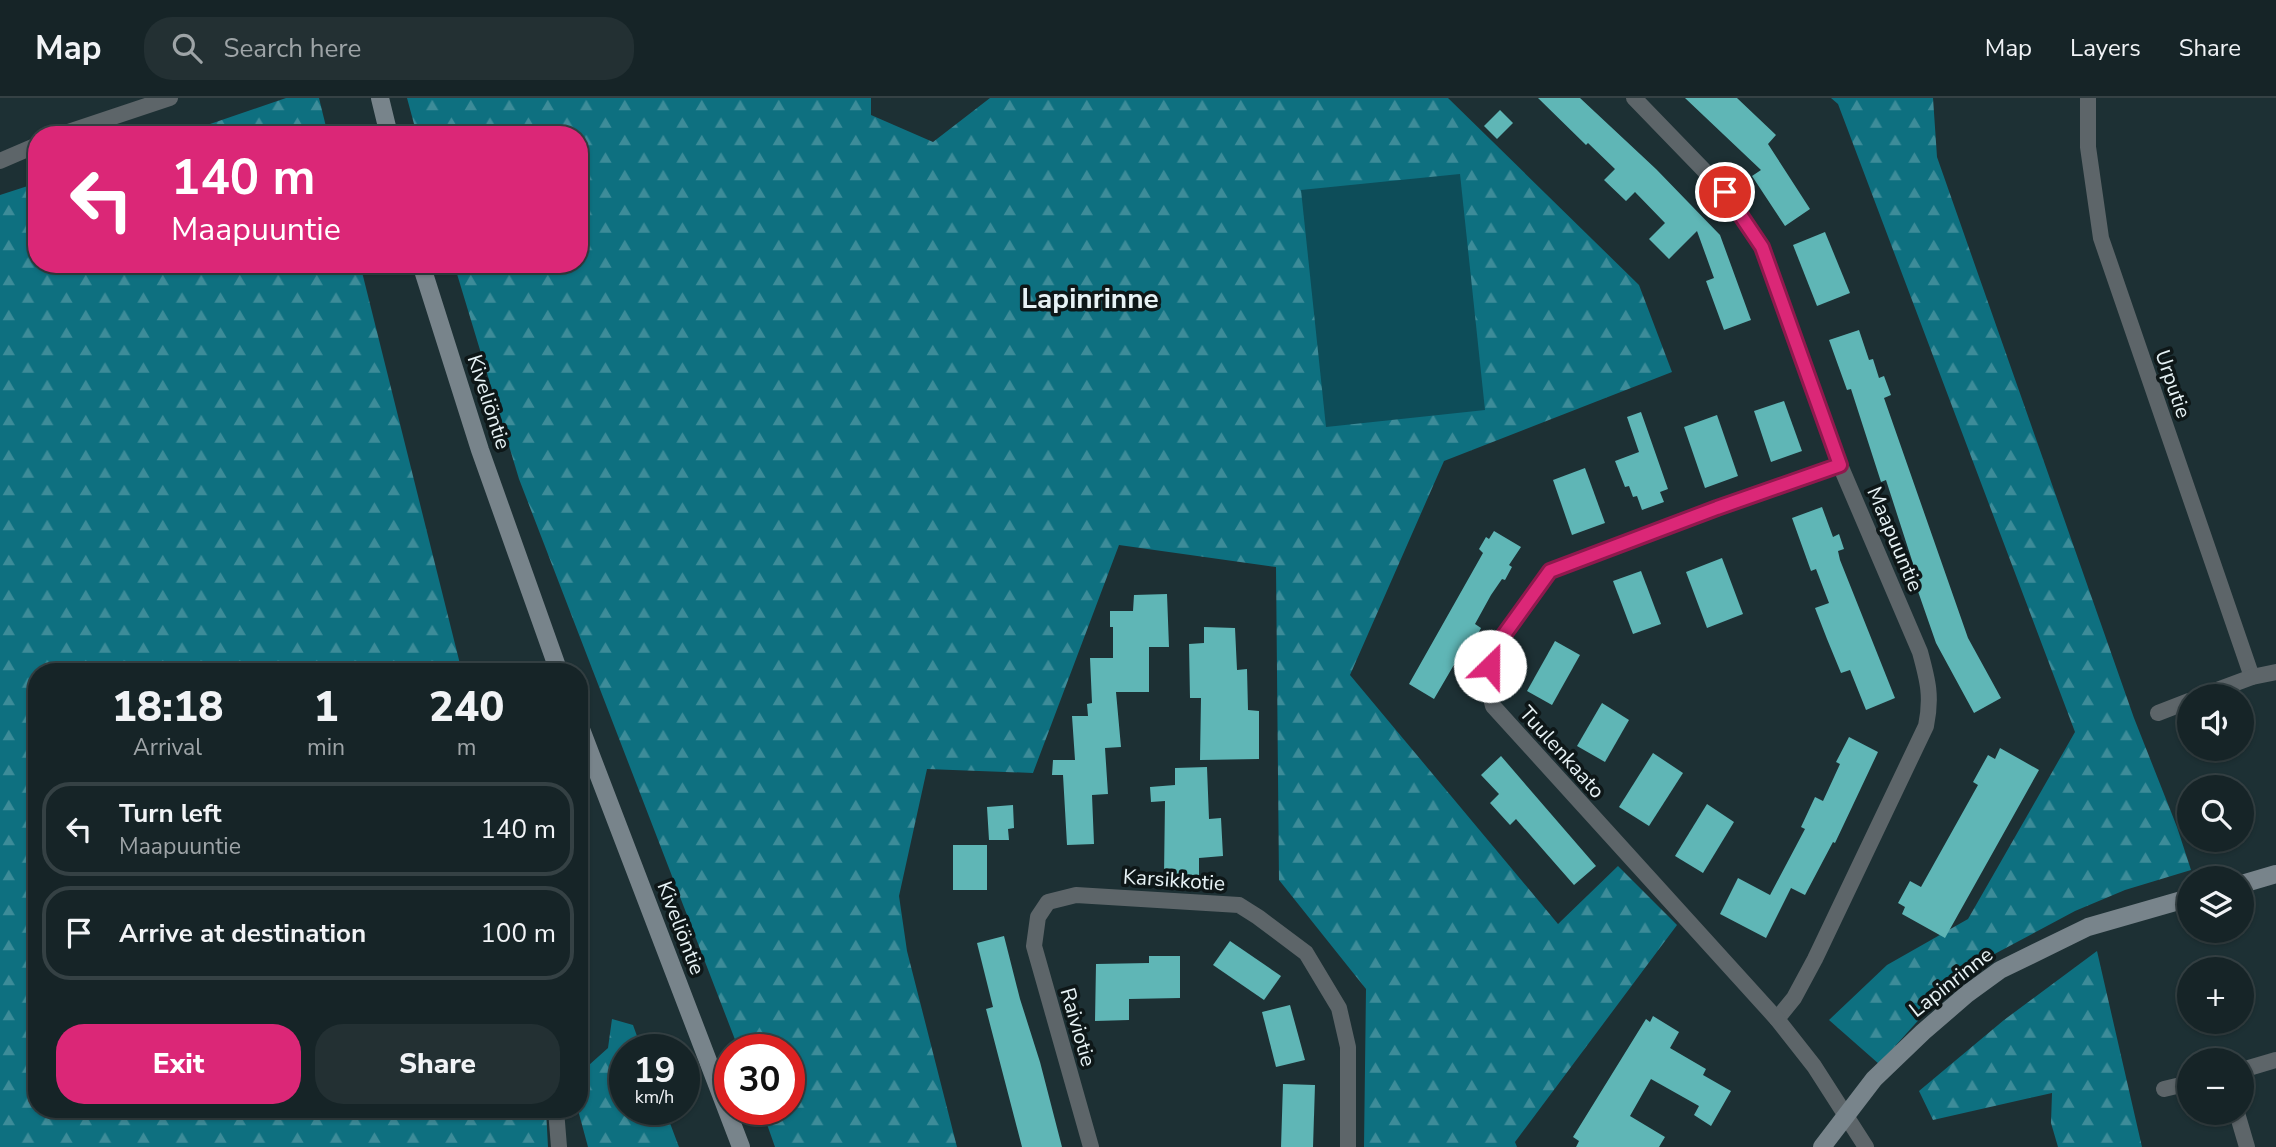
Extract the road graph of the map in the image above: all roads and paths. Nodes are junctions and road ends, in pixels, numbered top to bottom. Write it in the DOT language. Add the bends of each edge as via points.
graph roads {
  1 [pos="170,98"];
  2 [pos="380,98"];
  3 [pos="1634,98"];
  4 [pos="2088,98"];
  5 [pos="86,126"];
  6 [pos="387,126"];
  7 [pos="28,149"];
  8 [pos="0,161"];
  9 [pos="424,273"];
  10 [pos="1840,465"];
  11 [pos="556,663"];
  12 [pos="2276,672"];
  13 [pos="2252,677"];
  14 [pos="2233,684"];
  15 [pos="2177,706"];
  16 [pos="2158,713"];
  17 [pos="588,748"];
  18 [pos="2276,874"];
  19 [pos="2254,880"];
  20 [pos="2177,901"];
  21 [pos="1038,917"];
  22 [pos="1777,1019"];
  23 [pos="2276,1060"];
  24 [pos="2254,1066"];
  25 [pos="2177,1085"];
  26 [pos="2164,1088"];
  27 [pos="1845,1115"];
  28 [pos="557,1118"];
  29 [pos="2241,1125"];
  30 [pos="559,1147"];
  31 [pos="741,1147"];
  32 [pos="1091,1147"];
  33 [pos="1348,1147"];
  34 [pos="1822,1147"];
  35 [pos="1866,1147"];
  36 [pos="2247,1147"];
  1 -- 5 [label="street"];
  2 -- 6 [label="street"];
  3 -- 10 [label="street, Maapuuntie" via="1725,192 1762,247"];
  4 -- 13 [label="street, Urputie" via="2088,147 2101,238"];
  7 -- 8 [label="street"];
  9 -- 11 [label="street, Kiveliöntie" via="480,450"];
  10 -- 22 [label="street, Maapuuntie" via="1920,652 1930,704 1926,726 1815,959"];
  10 -- 22 [label="street, Tuulenkaato" via="1550,571 1493,650 1487,683 1493,706"];
  12 -- 13 [label="street"];
  13 -- 14 [label="street"];
  15 -- 16 [label="street"];
  17 -- 31 [label="street, Kiveliöntie"];
  18 -- 19 [label="street"];
  20 -- 27 [label="street, Lapinrinne" via="2088,927 2000,970 1923,1032 1874,1079"];
  21 -- 32 [label="street, Raiviotie" via="1034,946"];
  21 -- 33 [label="street, Karsikkotie" via="1048,902 1076,895 1239,905 1258,917 1306,953 1339,1008 1348,1047"];
  22 -- 27 [label="street, Tuulenkaato"];
  23 -- 24 [label="street"];
  25 -- 26 [label="street"];
  27 -- 34 [label="street, Lapinrinne"];
  27 -- 35 [label="street, Tuulenkaato"];
  28 -- 30 [label="street"];
  29 -- 36 [label="street"];
}
